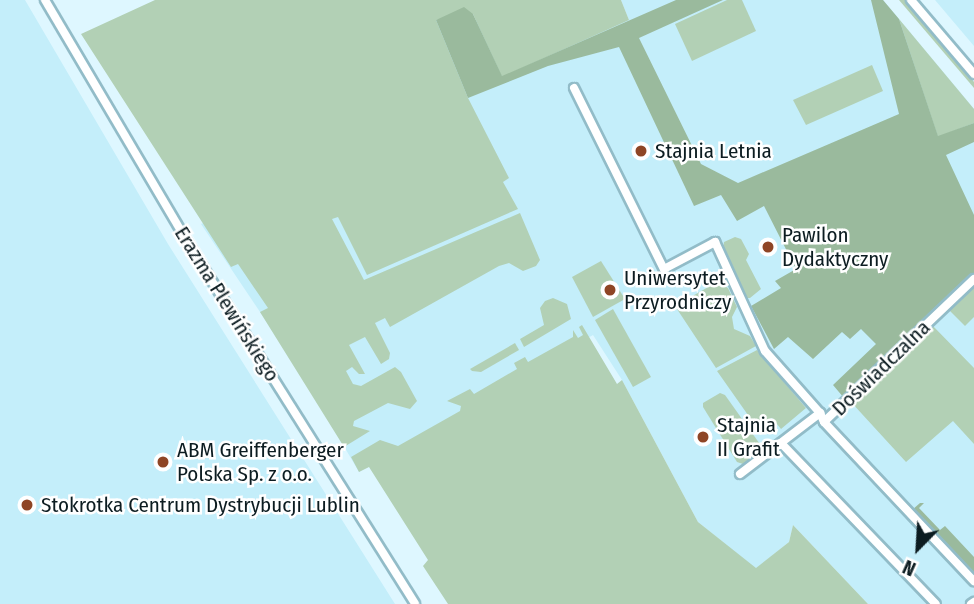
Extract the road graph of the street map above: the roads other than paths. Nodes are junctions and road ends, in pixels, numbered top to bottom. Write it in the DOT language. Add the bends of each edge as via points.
graph roads {
  1 [pos="45,0"];
  2 [pos="911,0"];
  3 [pos="974,74"];
  4 [pos="574,88"];
  5 [pos="974,279"];
  6 [pos="820,413"];
  7 [pos="824,422"];
  8 [pos="781,443"];
  9 [pos="740,474"];
  10 [pos="974,581"];
  11 [pos="415,604"];
  12 [pos="936,604"];
  1 -- 11 [label="street, Erazma Plewińskiego" via="188,243"];
  2 -- 3 [label="street"];
  4 -- 6 [label="street" via="664,269 715,242 765,351"];
  5 -- 7 [label="street, Doświadczalna"];
  6 -- 7 [label="street"];
  6 -- 8 [label="street"];
  7 -- 10 [label="street, Doświadczalna"];
  8 -- 9 [label="street"];
  8 -- 12 [label="street"];
}
